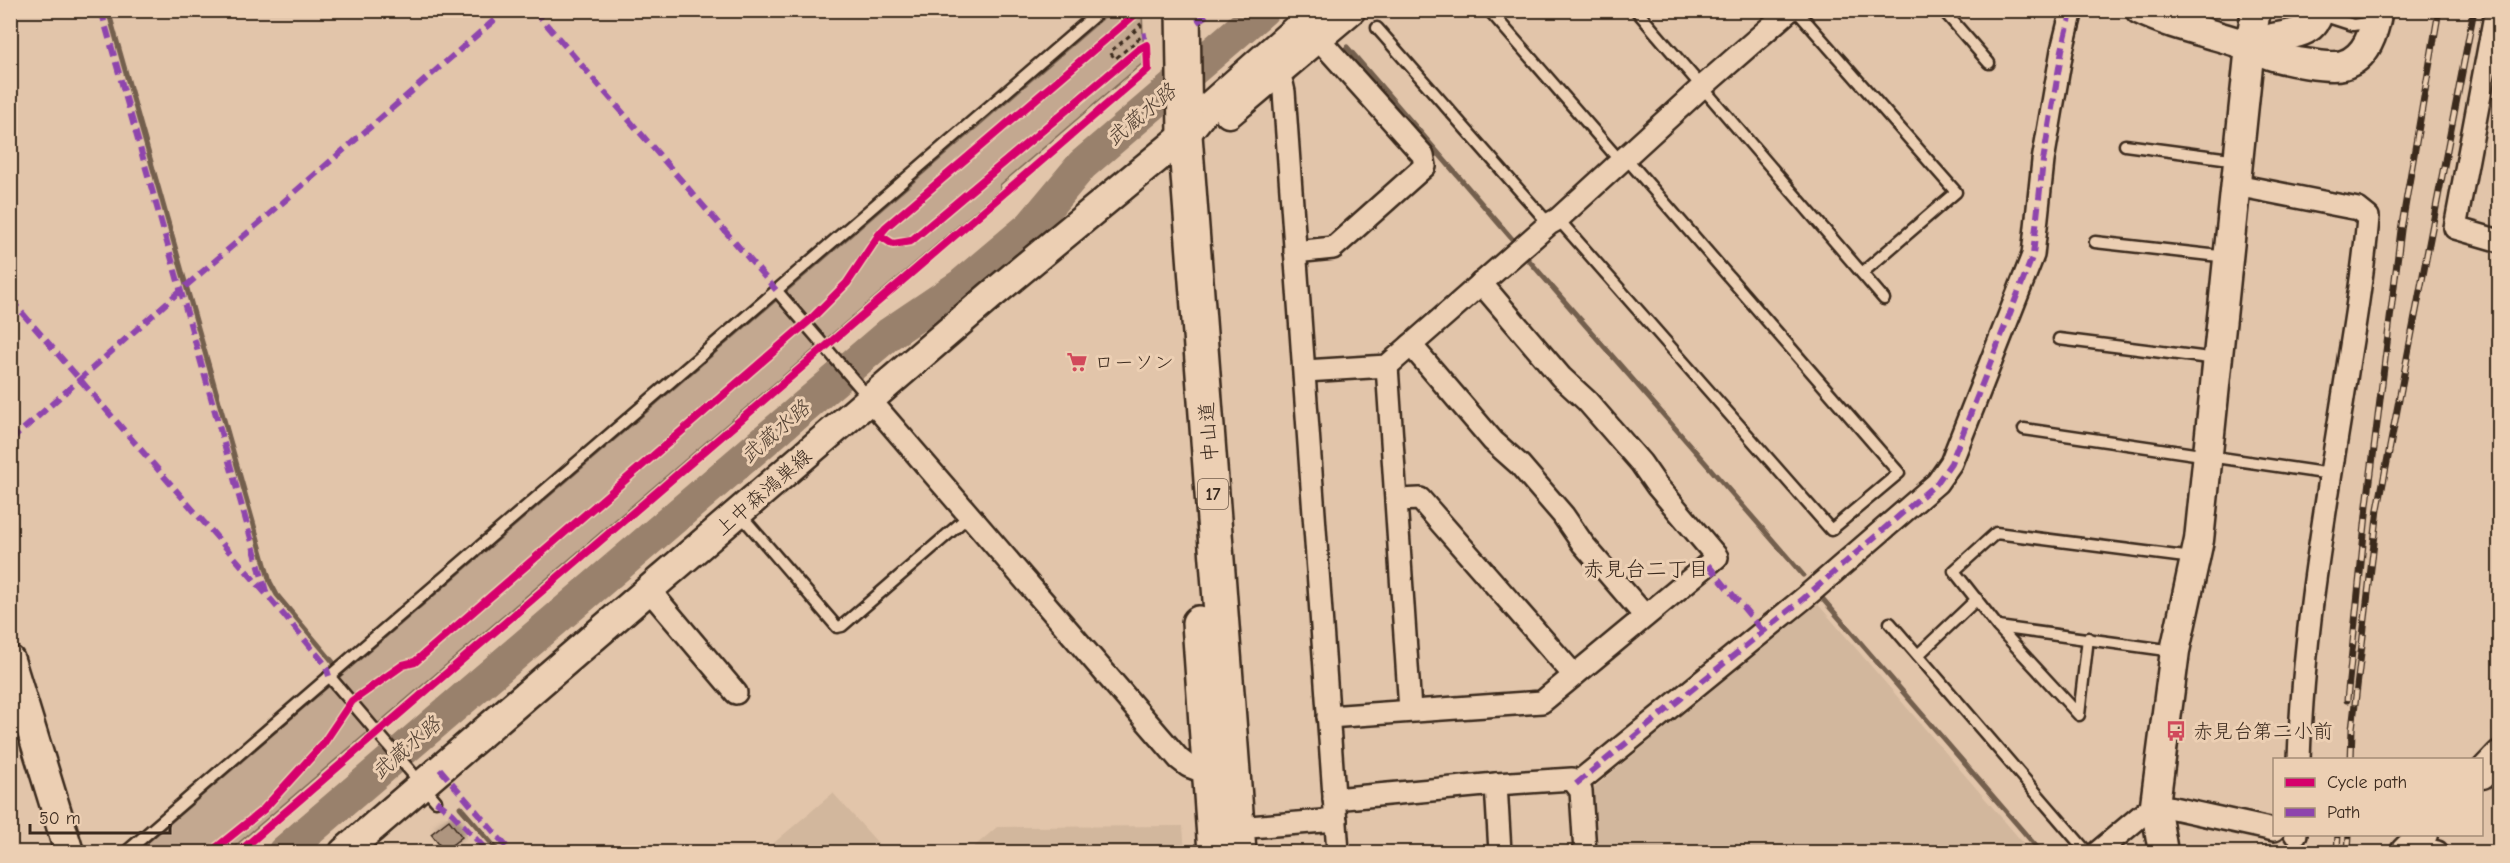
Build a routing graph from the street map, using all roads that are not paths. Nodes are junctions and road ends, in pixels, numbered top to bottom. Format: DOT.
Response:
graph roads {
  1 [pos="1101,10"];
  2 [pos="1183,10"];
  3 [pos="1351,10"];
  4 [pos="1489,10"];
  5 [pos="1636,10"];
  6 [pos="1790,10"];
  7 [pos="1796,10"];
  8 [pos="1943,10"];
  9 [pos="2072,10"];
  10 [pos="2140,10"];
  11 [pos="2256,10"];
  12 [pos="2496,10"];
  13 [pos="2319,12"];
  14 [pos="1148,13"];
  15 [pos="2377,16"];
  16 [pos="1317,24"];
  17 [pos="1377,28"];
  18 [pos="2250,46"];
  19 [pos="1173,58"];
  20 [pos="1989,63"];
  21 [pos="1270,66"];
  22 [pos="1702,87"];
  23 [pos="1175,130"];
  24 [pos="2125,145"];
  25 [pos="1624,160"];
  26 [pos="2237,172"];
  27 [pos="1553,221"];
  28 [pos="2499,241"];
  29 [pos="2095,242"];
  30 [pos="1295,252"];
  31 [pos="2228,257"];
  32 [pos="1862,273"];
  33 [pos="1481,283"];
  34 [pos="776,290"];
  35 [pos="1884,299"];
  36 [pos="2058,339"];
  37 [pos="1411,345"];
  38 [pos="2218,359"];
  39 [pos="1388,366"];
  40 [pos="1305,372"];
  41 [pos="864,393"];
  42 [pos="2024,429"];
  43 [pos="2207,456"];
  44 [pos="2331,474"];
  45 [pos="1398,500"];
  46 [pos="739,512"];
  47 [pos="970,515"];
  48 [pos="2196,558"];
  49 [pos="649,590"];
  50 [pos="1977,599"];
  51 [pos="1645,616"];
  52 [pos="1890,623"];
  53 [pos="1998,627"];
  54 [pos="2088,638"];
  55 [pos="2175,651"];
  56 [pos="1918,655"];
  57 [pos="10,660"];
  58 [pos="1574,675"];
  59 [pos="329,676"];
  60 [pos="736,693"];
  61 [pos="1410,710"];
  62 [pos="1328,717"];
  63 [pos="2499,755"];
  64 [pos="2299,758"];
  65 [pos="2483,772"];
  66 [pos="1209,774"];
  67 [pos="1496,783"];
  68 [pos="1576,784"];
  69 [pos="424,786"];
  70 [pos="2155,804"];
  71 [pos="1335,810"];
  72 [pos="2273,830"];
  73 [pos="1238,840"];
  74 [pos="69,852"];
  75 [pos="126,852"];
  76 [pos="344,852"];
  77 [pos="1215,852"];
  78 [pos="1338,852"];
  79 [pos="1500,852"];
  80 [pos="1585,852"];
  81 [pos="2087,852"];
  82 [pos="2098,852"];
  83 [pos="2163,852"];
  1 -- 34 [label="lane"];
  2 -- 19 [label="highway, 中山道 / 17"];
  3 -- 16 [label="street, 上中森鴻巣線"];
  4 -- 25 [label="lane"];
  5 -- 22 [label="lane"];
  6 -- 22 [label="street"];
  7 -- 32 [label="lane"];
  8 -- 20 [label="lane"];
  9 -- 68 [label="street"];
  10 -- 18 [label="street"];
  11 -- 18 [label="street"];
  12 -- 28 [label="street"];
  13 -- 15 [label="lane"];
  13 -- 18 [label="street"];
  14 -- 19 [label="highway, 中山道 / 17"];
  15 -- 18 [label="street"];
  16 -- 21 [label="street, 上中森鴻巣線"];
  16 -- 30 [label="street"];
  17 -- 27 [label="lane"];
  18 -- 26 [label="street"];
  19 -- 23 [label="highway, 中山道 / 17"];
  21 -- 23 [label="street, 上中森鴻巣線"];
  21 -- 30 [label="street"];
  22 -- 25 [label="street"];
  22 -- 32 [label="lane"];
  23 -- 41 [label="street, 上中森鴻巣線"];
  23 -- 66 [label="highway, 中山道 / 17"];
  23 -- 73 [label="highway, 中山道 / 17"];
  24 -- 26 [label="lane"];
  25 -- 27 [label="street"];
  25 -- 27 [label="lane"];
  26 -- 31 [label="street"];
  26 -- 44 [label="street"];
  27 -- 33 [label="street"];
  29 -- 31 [label="lane"];
  30 -- 40 [label="street"];
  31 -- 38 [label="street"];
  32 -- 35 [label="lane"];
  33 -- 37 [label="street"];
  33 -- 51 [label="street"];
  34 -- 41 [label="lane"];
  34 -- 59 [label="lane"];
  36 -- 38 [label="lane"];
  37 -- 39 [label="street"];
  37 -- 51 [label="street"];
  38 -- 43 [label="street"];
  39 -- 40 [label="street"];
  39 -- 45 [label="street"];
  40 -- 62 [label="street"];
  41 -- 46 [label="street, 上中森鴻巣線"];
  41 -- 47 [label="street"];
  42 -- 43 [label="lane"];
  43 -- 44 [label="lane"];
  43 -- 48 [label="street"];
  44 -- 64 [label="street"];
  45 -- 58 [label="street"];
  45 -- 61 [label="street"];
  46 -- 47 [label="lane"];
  46 -- 49 [label="street, 上中森鴻巣線"];
  47 -- 66 [label="street"];
  48 -- 50 [label="lane"];
  48 -- 55 [label="street"];
  49 -- 60 [label="street"];
  49 -- 69 [label="street, 上中森鴻巣線"];
  50 -- 53 [label="lane"];
  50 -- 56 [label="lane"];
  51 -- 58 [label="street"];
  52 -- 56 [label="lane"];
  53 -- 54 [label="lane"];
  53 -- 54 [label="lane"];
  54 -- 55 [label="lane"];
  55 -- 70 [label="street"];
  56 -- 81 [label="lane"];
  57 -- 74 [label="street"];
  58 -- 61 [label="street"];
  59 -- 69 [label="lane"];
  59 -- 75 [label="lane"];
  61 -- 62 [label="street"];
  62 -- 71 [label="street"];
  63 -- 65 [label="street"];
  66 -- 77 [label="highway, 中山道 / 17"];
  67 -- 68 [label="street"];
  67 -- 71 [label="street"];
  67 -- 79 [label="street"];
  68 -- 80 [label="street"];
  69 -- 76 [label="street, 上中森鴻巣線"];
  70 -- 72 [label="street"];
  70 -- 82 [label="street"];
  70 -- 83 [label="street"];
  71 -- 73 [label="street"];
  71 -- 78 [label="street"];
}
